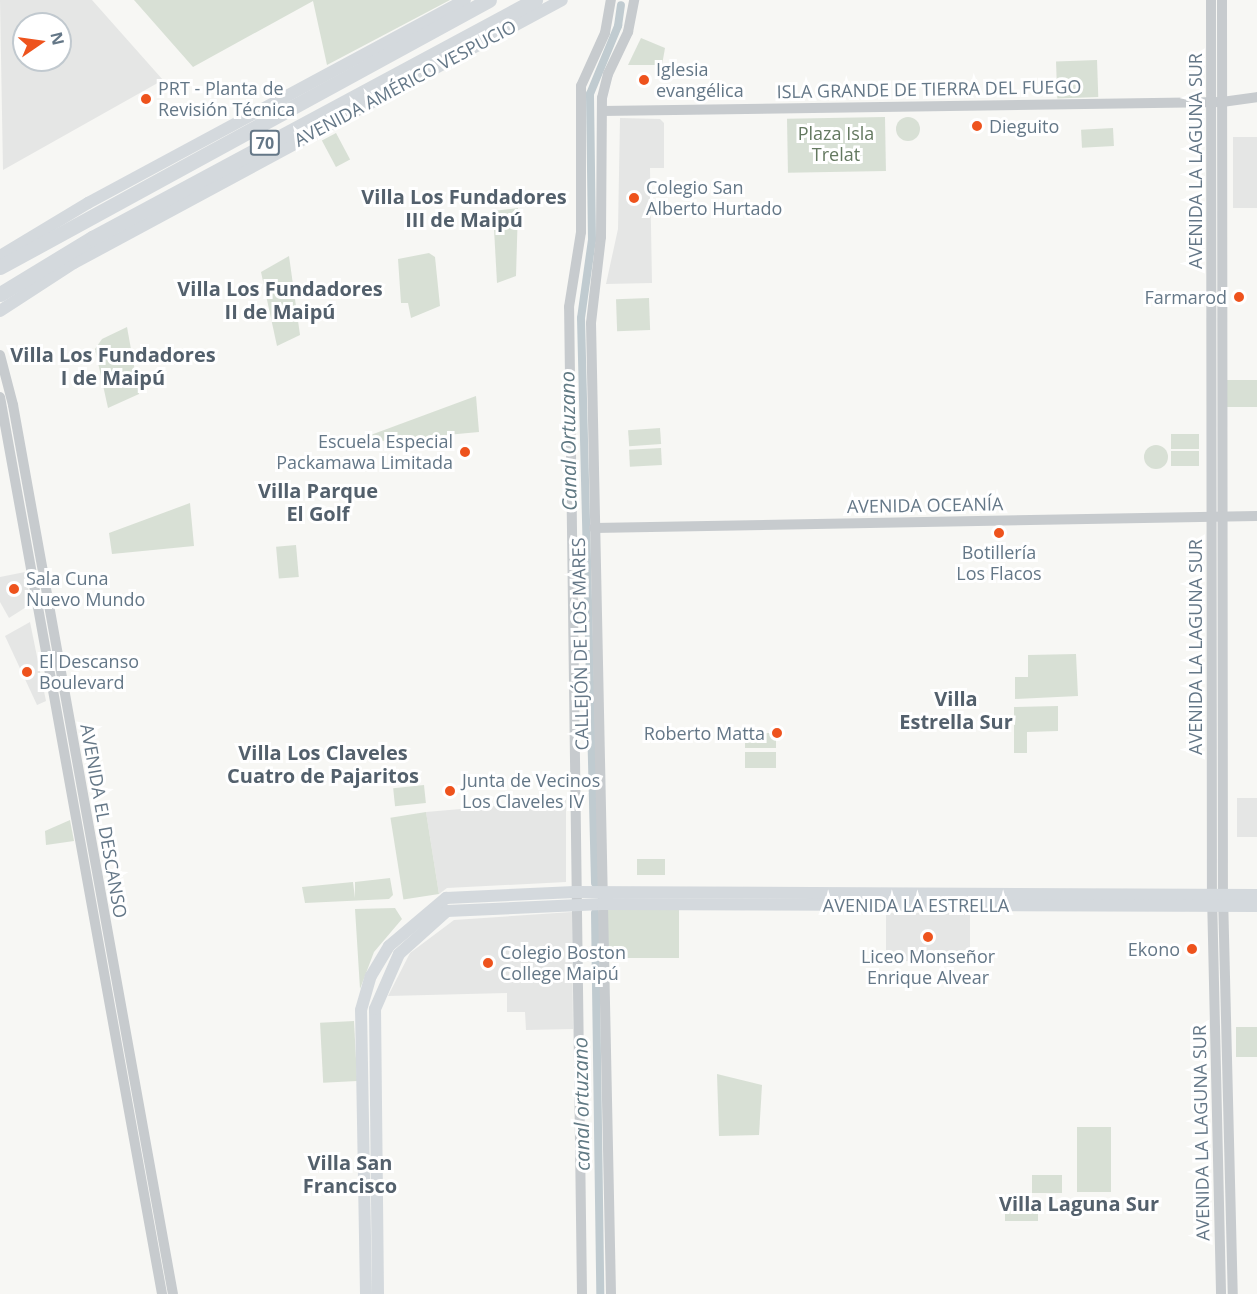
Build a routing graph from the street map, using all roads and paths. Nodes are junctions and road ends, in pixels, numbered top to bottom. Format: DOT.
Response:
graph roads {
  1 [pos="465,0"];
  2 [pos="489,0"];
  3 [pos="535,0"];
  4 [pos="562,0"];
  5 [pos="611,0"];
  6 [pos="634,0"];
  7 [pos="1211,0"];
  8 [pos="1222,0"];
  9 [pos="1257,97"];
  10 [pos="1217,102"];
  11 [pos="602,111"];
  12 [pos="0,256"];
  13 [pos="0,267"];
  14 [pos="0,294"];
  15 [pos="0,311"];
  16 [pos="0,355"];
  17 [pos="0,397"];
  18 [pos="1217,516"];
  19 [pos="1257,516"];
  20 [pos="594,528"];
  21 [pos="1257,895"];
  22 [pos="575,898"];
  23 [pos="602,898"];
  24 [pos="1218,901"];
  25 [pos="1257,906"];
  26 [pos="162,1294"];
  27 [pos="173,1294"];
  28 [pos="366,1294"];
  29 [pos="378,1294"];
  30 [pos="582,1294"];
  31 [pos="611,1294"];
  32 [pos="1221,1294"];
  33 [pos="1233,1294"];
  1 -- 12 [label="main road"];
  2 -- 13 [label="highway, 70"];
  3 -- 14 [label="highway, 70"];
  4 -- 15 [label="main road, AVENIDA AMÉRICO VESPUCIO"];
  5 -- 22 [label="street"];
  6 -- 11 [label="street, CALLEJÓN DE LOS MARES"];
  7 -- 10 [label="street, AVENIDA LA LAGUNA SUR"];
  8 -- 10 [label="street, AVENIDA LA LAGUNA SUR"];
  9 -- 10 [label="street, ISLA GRANDE DE TIERRA DEL FUEGO"];
  10 -- 11 [label="street, ISLA GRANDE DE TIERRA DEL FUEGO"];
  10 -- 18 [label="street, AVENIDA LA LAGUNA SUR"];
  11 -- 20 [label="street, CALLEJÓN DE LOS MARES"];
  16 -- 27 [label="street, AVENIDA EL DESCANSO"];
  17 -- 26 [label="street, AVENIDA EL DESCANSO"];
  18 -- 19 [label="street, AVENIDA OCEANÍA"];
  18 -- 20 [label="street, AVENIDA OCEANÍA"];
  18 -- 24 [label="street, AVENIDA LA LAGUNA SUR"];
  20 -- 23 [label="street, CALLEJÓN DE LOS MARES"];
  21 -- 24 [label="main road, AVENIDA LA ESTRELLA"];
  22 -- 23 [label="main road, AVENIDA LA ESTRELLA"];
  22 -- 28 [label="main road"];
  22 -- 29 [label="main road"];
  22 -- 30 [label="street"];
  23 -- 24 [label="main road, AVENIDA LA ESTRELLA"];
  23 -- 31 [label="street, CALLEJÓN DE LOS MARES"];
  24 -- 25 [label="main road, AVENIDA LA ESTRELLA"];
  24 -- 32 [label="street, AVENIDA LA LAGUNA SUR"];
  24 -- 33 [label="street, AVENIDA LA LAGUNA SUR"];
}
